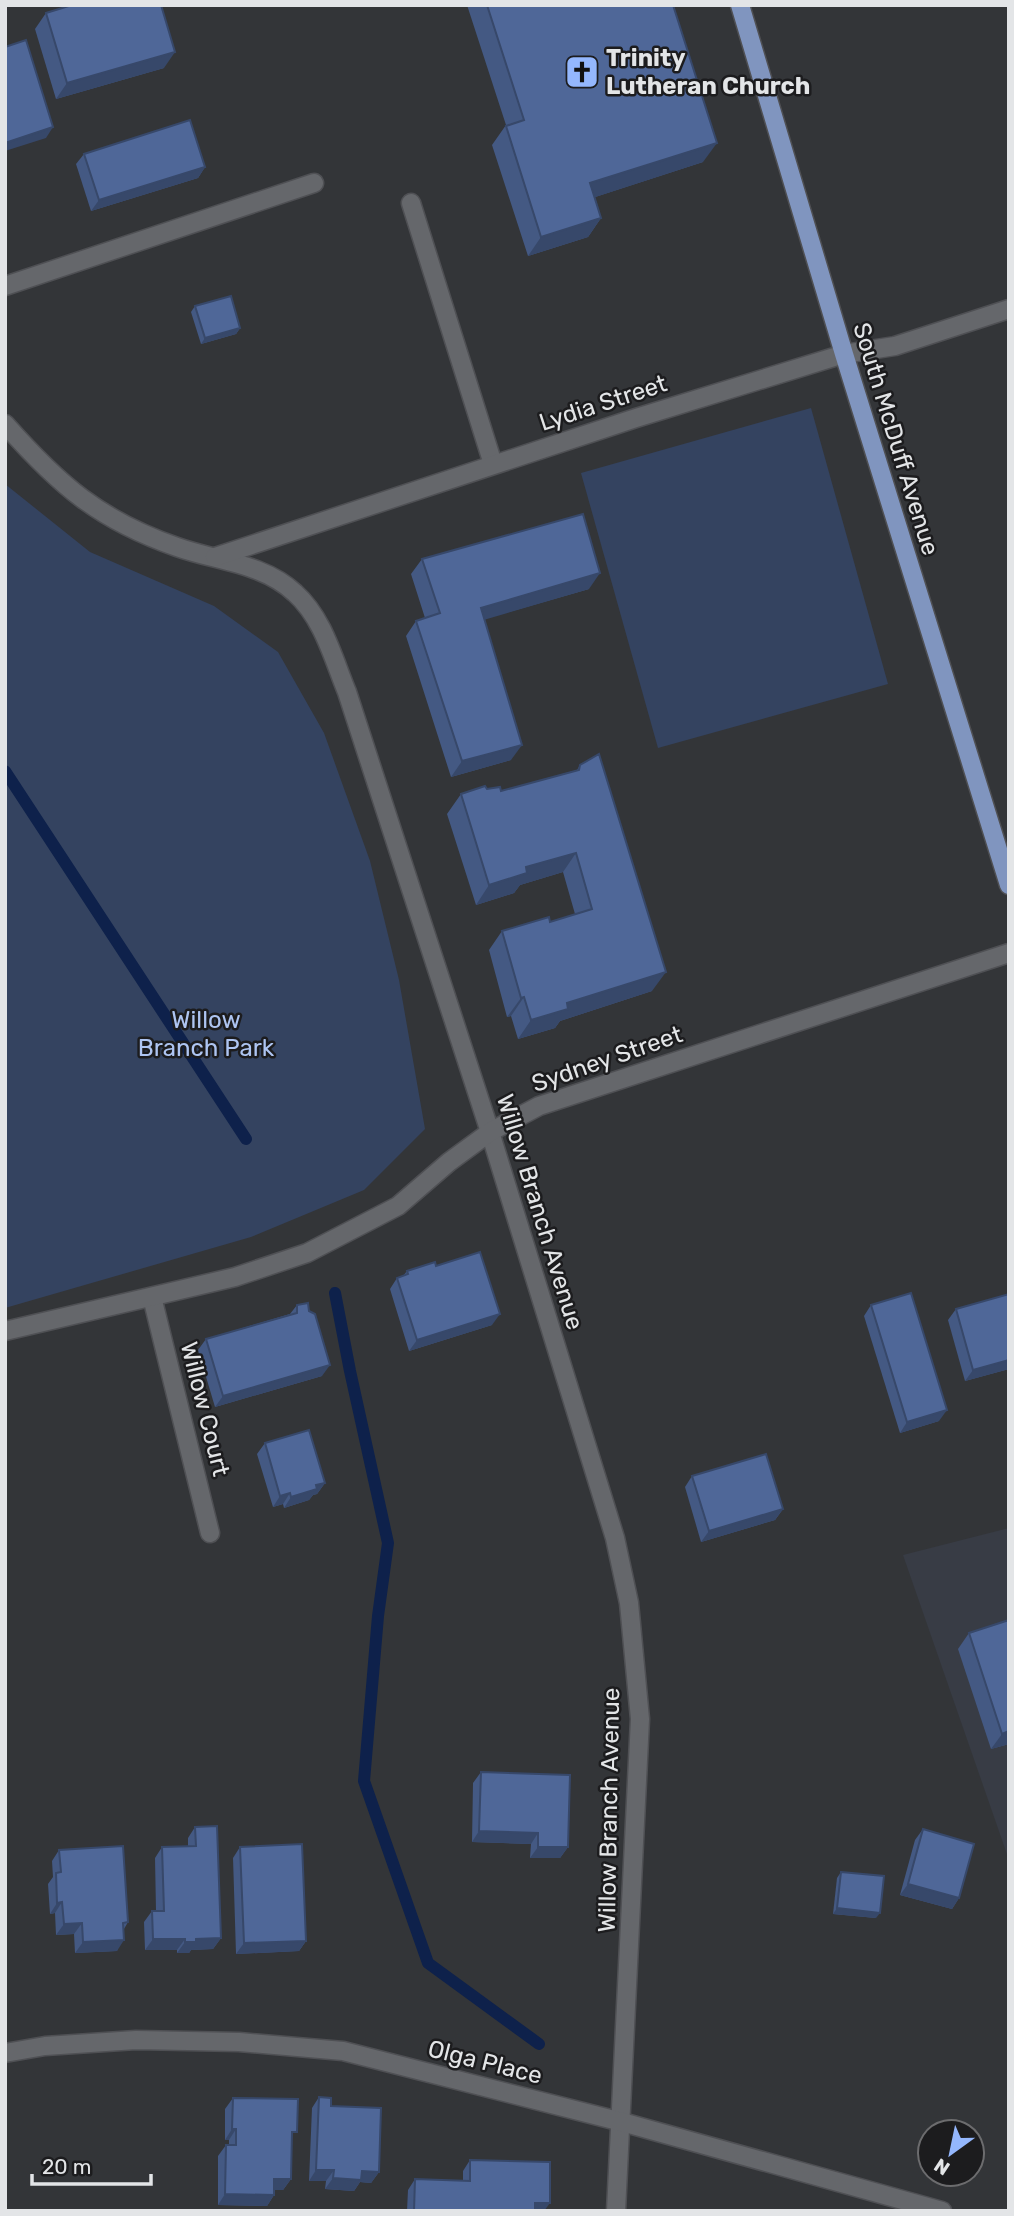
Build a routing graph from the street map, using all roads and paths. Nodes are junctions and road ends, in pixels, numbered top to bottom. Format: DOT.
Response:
graph roads {
  1 [pos="740,5"];
  2 [pos="314,183"];
  3 [pos="411,203"];
  4 [pos="5,286"];
  5 [pos="1009,309"];
  6 [pos="844,354"];
  7 [pos="5,424"];
  8 [pos="493,464"];
  9 [pos="215,557"];
  10 [pos="1009,885"];
  11 [pos="1009,953"];
  12 [pos="490,1132"];
  13 [pos="152,1297"];
  14 [pos="5,1331"];
  15 [pos="210,1533"];
  16 [pos="5,2053"];
  17 [pos="622,2122"];
  18 [pos="616,2211"];
  19 [pos="942,2211"];
  1 -- 6 [label="main road, South McDuff Avenue"];
  2 -- 4 [label="street"];
  3 -- 8 [label="street"];
  5 -- 6 [label="street, Lydia Street"];
  6 -- 8 [label="street, Lydia Street"];
  6 -- 10 [label="main road, South McDuff Avenue"];
  7 -- 9 [label="street, Willow Branch Avenue"];
  8 -- 9 [label="street, Lydia Street"];
  9 -- 12 [label="street, Willow Branch Avenue"];
  11 -- 12 [label="street, Sydney Street"];
  12 -- 13 [label="street, Sydney Street"];
  12 -- 17 [label="street, Willow Branch Avenue"];
  13 -- 14 [label="street, Sydney Street"];
  13 -- 15 [label="street, Willow Court"];
  16 -- 17 [label="street, Olga Place"];
  17 -- 18 [label="street, Willow Branch Avenue"];
  17 -- 19 [label="street, Olga Place"];
}
